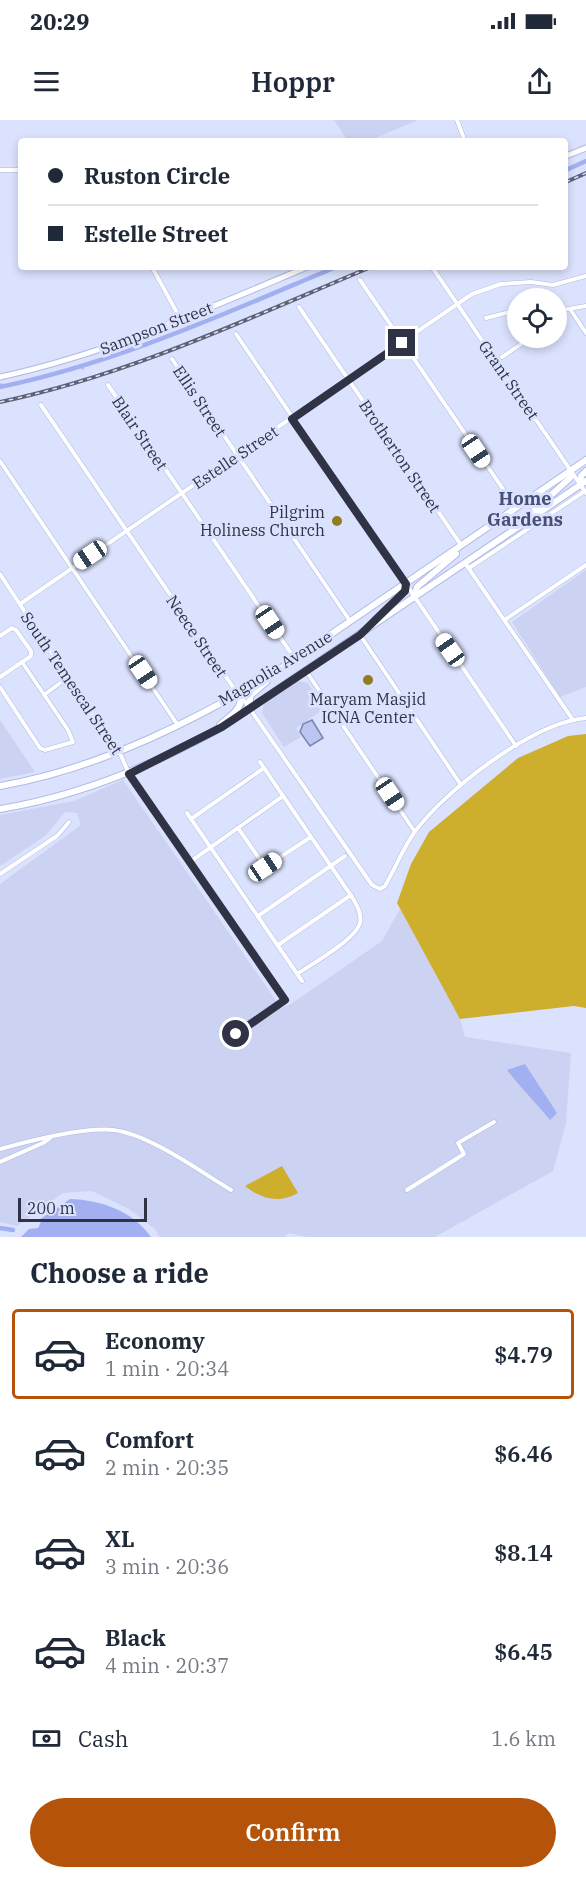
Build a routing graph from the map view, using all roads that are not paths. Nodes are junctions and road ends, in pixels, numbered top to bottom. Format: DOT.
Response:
graph roads {
  1 [pos="457,120"];
  2 [pos="464,138"];
  3 [pos="586,148"];
  4 [pos="568,155"];
  5 [pos="0,170"];
  6 [pos="18,170"];
  7 [pos="154,270"];
  8 [pos="301,270"];
  9 [pos="434,270"];
  10 [pos="586,276"];
  11 [pos="360,280"];
  12 [pos="457,304"];
  13 [pos="586,306"];
  14 [pos="299,307"];
  15 [pos="567,309"];
  16 [pos="570,309"];
  17 [pos="507,313"];
  18 [pos="486,318"];
  19 [pos="181,320"];
  20 [pos="586,333"];
  21 [pos="236,334"];
  22 [pos="402,343"];
  23 [pos="515,348"];
  24 [pos="502,357"];
  25 [pos="172,359"];
  26 [pos="0,377"];
  27 [pos="348,380"];
  28 [pos="108,385"];
  29 [pos="41,405"];
  30 [pos="292,419"];
  31 [pos="237,456"];
  32 [pos="586,460"];
  33 [pos="0,461"];
  34 [pos="571,471"];
  35 [pos="586,471"];
  36 [pos="583,483"];
  37 [pos="585,492"];
  38 [pos="182,494"];
  39 [pos="516,509"];
  40 [pos="514,530"];
  41 [pos="126,531"];
  42 [pos="461,546"];
  43 [pos="586,565"];
  44 [pos="467,566"];
  45 [pos="72,567"];
  46 [pos="0,574"];
  47 [pos="406,584"];
  48 [pos="414,597"];
  49 [pos="20,604"];
  50 [pos="506,619"];
  51 [pos="350,621"];
  52 [pos="360,635"];
  53 [pos="0,636"];
  54 [pos="295,658"];
  55 [pos="22,662"];
  56 [pos="286,665"];
  57 [pos="306,671"];
  58 [pos="0,677"];
  59 [pos="68,677"];
  60 [pos="0,687"];
  61 [pos="239,693"];
  62 [pos="44,695"];
  63 [pos="250,708"];
  64 [pos="586,718"];
  65 [pos="573,720"];
  66 [pos="177,724"];
  67 [pos="209,735"];
  68 [pos="516,746"];
  69 [pos="119,751"];
  70 [pos="260,762"];
  71 [pos="264,768"];
  72 [pos="129,774"];
  73 [pos="461,784"];
  74 [pos="0,786"];
  75 [pos="283,796"];
  76 [pos="0,809"];
  77 [pos="187,813"];
  78 [pos="191,819"];
  79 [pos="69,822"];
  80 [pos="238,828"];
  81 [pos="415,832"];
  82 [pos="311,837"];
  83 [pos="211,847"];
  84 [pos="345,856"];
  85 [pos="190,862"];
  86 [pos="331,865"];
  87 [pos="265,867"];
  88 [pos="0,874"];
  89 [pos="270,874"];
  90 [pos="351,895"];
  91 [pos="258,915"];
  92 [pos="278,945"];
  93 [pos="297,974"];
  94 [pos="302,981"];
  95 [pos="236,1034"];
  96 [pos="494,1122"];
  97 [pos="51,1138"];
  98 [pos="0,1149"];
  99 [pos="0,1162"];
  100 [pos="231,1190"];
  101 [pos="407,1190"];
  1 -- 2 [label="street"];
  3 -- 4 [label="street"];
  5 -- 6 [label="street"];
  7 -- 19 [label="street"];
  8 -- 19 [label="street, Sampson Street"];
  9 -- 12 [label="street, Grant Street"];
  10 -- 12 [label="street, Estelle Street"];
  11 -- 22 [label="street"];
  12 -- 22 [label="street, Estelle Street"];
  12 -- 34 [label="street, Grant Street"];
  13 -- 16 [label="street"];
  14 -- 27 [label="street, Brotherton Street"];
  15 -- 16 [label="street"];
  16 -- 20 [label="street"];
  17 -- 18 [label="street"];
  19 -- 26 [label="street, Sampson Street"];
  21 -- 30 [label="street"];
  22 -- 27 [label="street, Estelle Street"];
  22 -- 39 [label="street"];
  23 -- 24 [label="street"];
  25 -- 31 [label="street, Ellis Street"];
  27 -- 30 [label="street, Estelle Street"];
  27 -- 42 [label="street, Brotherton Street"];
  28 -- 38 [label="street, Blair Street"];
  29 -- 41 [label="street, Neece Street"];
  30 -- 31 [label="street, Estelle Street"];
  30 -- 47 [label="street"];
  31 -- 38 [label="street, Estelle Street"];
  31 -- 51 [label="street, Ellis Street"];
  32 -- 34 [label="main road, Magnolia Avenue"];
  33 -- 45 [label="street"];
  34 -- 36 [label="street, Grant Street"];
  34 -- 39 [label="main road, Magnolia Avenue"];
  34 -- 40 [label="main road"];
  35 -- 36 [label="main road"];
  36 -- 37 [label="street, Grant Street"];
  36 -- 40 [label="main road, Magnolia Avenue"];
  37 -- 44 [label="street, Magnolia Avenue"];
  38 -- 41 [label="street, Estelle Street"];
  38 -- 54 [label="street, Blair Street"];
  39 -- 42 [label="main road, Magnolia Avenue"];
  40 -- 44 [label="main road, Magnolia Avenue"];
  41 -- 45 [label="street, Estelle Street"];
  41 -- 61 [label="street, Neece Street"];
  42 -- 47 [label="main road, Magnolia Avenue"];
  42 -- 48 [label="main road"];
  43 -- 50 [label="street"];
  44 -- 48 [label="main road, Magnolia Avenue"];
  44 -- 50 [label="street"];
  45 -- 49 [label="street, Estelle Street"];
  45 -- 66 [label="street"];
  46 -- 49 [label="street, South Temescal Street"];
  47 -- 48 [label="street"];
  47 -- 51 [label="main road, Magnolia Avenue"];
  47 -- 52 [label="main road"];
  48 -- 52 [label="main road, Magnolia Avenue"];
  48 -- 68 [label="street"];
  49 -- 59 [label="street, South Temescal Street"];
  50 -- 65 [label="street"];
  51 -- 54 [label="main road, Magnolia Avenue"];
  52 -- 57 [label="main road, Magnolia Avenue"];
  52 -- 73 [label="street"];
  53 -- 55 [label="street"];
  54 -- 56 [label="main road, Magnolia Avenue"];
  55 -- 58 [label="street"];
  55 -- 62 [label="street"];
  56 -- 61 [label="main road, Magnolia Avenue"];
  56 -- 63 [label="main road"];
  57 -- 63 [label="main road, Magnolia Avenue"];
  57 -- 81 [label="street"];
  59 -- 62 [label="street"];
  59 -- 69 [label="street, South Temescal Street"];
  60 -- 62 [label="street"];
  61 -- 63 [label="street, Neece Street"];
  61 -- 66 [label="main road, Magnolia Avenue"];
  61 -- 67 [label="main road"];
  63 -- 67 [label="main road, Magnolia Avenue"];
  63 -- 81 [label="street, Neece Street"];
  64 -- 65 [label="street"];
  65 -- 68 [label="street"];
  66 -- 69 [label="main road, Magnolia Avenue"];
  67 -- 72 [label="main road, Magnolia Avenue"];
  68 -- 73 [label="street"];
  69 -- 72 [label="street, South Temescal Street"];
  69 -- 74 [label="main road, Magnolia Avenue"];
  70 -- 71 [label="street"];
  71 -- 75 [label="street"];
  71 -- 78 [label="street"];
  72 -- 76 [label="main road, Magnolia Avenue"];
  72 -- 85 [label="street, South Temescal Street"];
  73 -- 81 [label="street"];
  75 -- 80 [label="street"];
  75 -- 82 [label="street"];
  77 -- 78 [label="street"];
  78 -- 83 [label="street"];
  79 -- 88 [label="street"];
  80 -- 83 [label="street"];
  80 -- 87 [label="street"];
  82 -- 86 [label="street"];
  82 -- 87 [label="street"];
  83 -- 85 [label="street"];
  83 -- 91 [label="street"];
  84 -- 86 [label="street"];
  85 -- 95 [label="street, South Temescal Street"];
  86 -- 90 [label="street"];
  86 -- 91 [label="street"];
  87 -- 89 [label="street"];
  90 -- 92 [label="street"];
  90 -- 93 [label="street"];
  91 -- 92 [label="street"];
  92 -- 93 [label="street"];
  93 -- 94 [label="street"];
  96 -- 101 [label="street"];
  97 -- 98 [label="street"];
  97 -- 99 [label="street"];
  97 -- 100 [label="street"];
}
